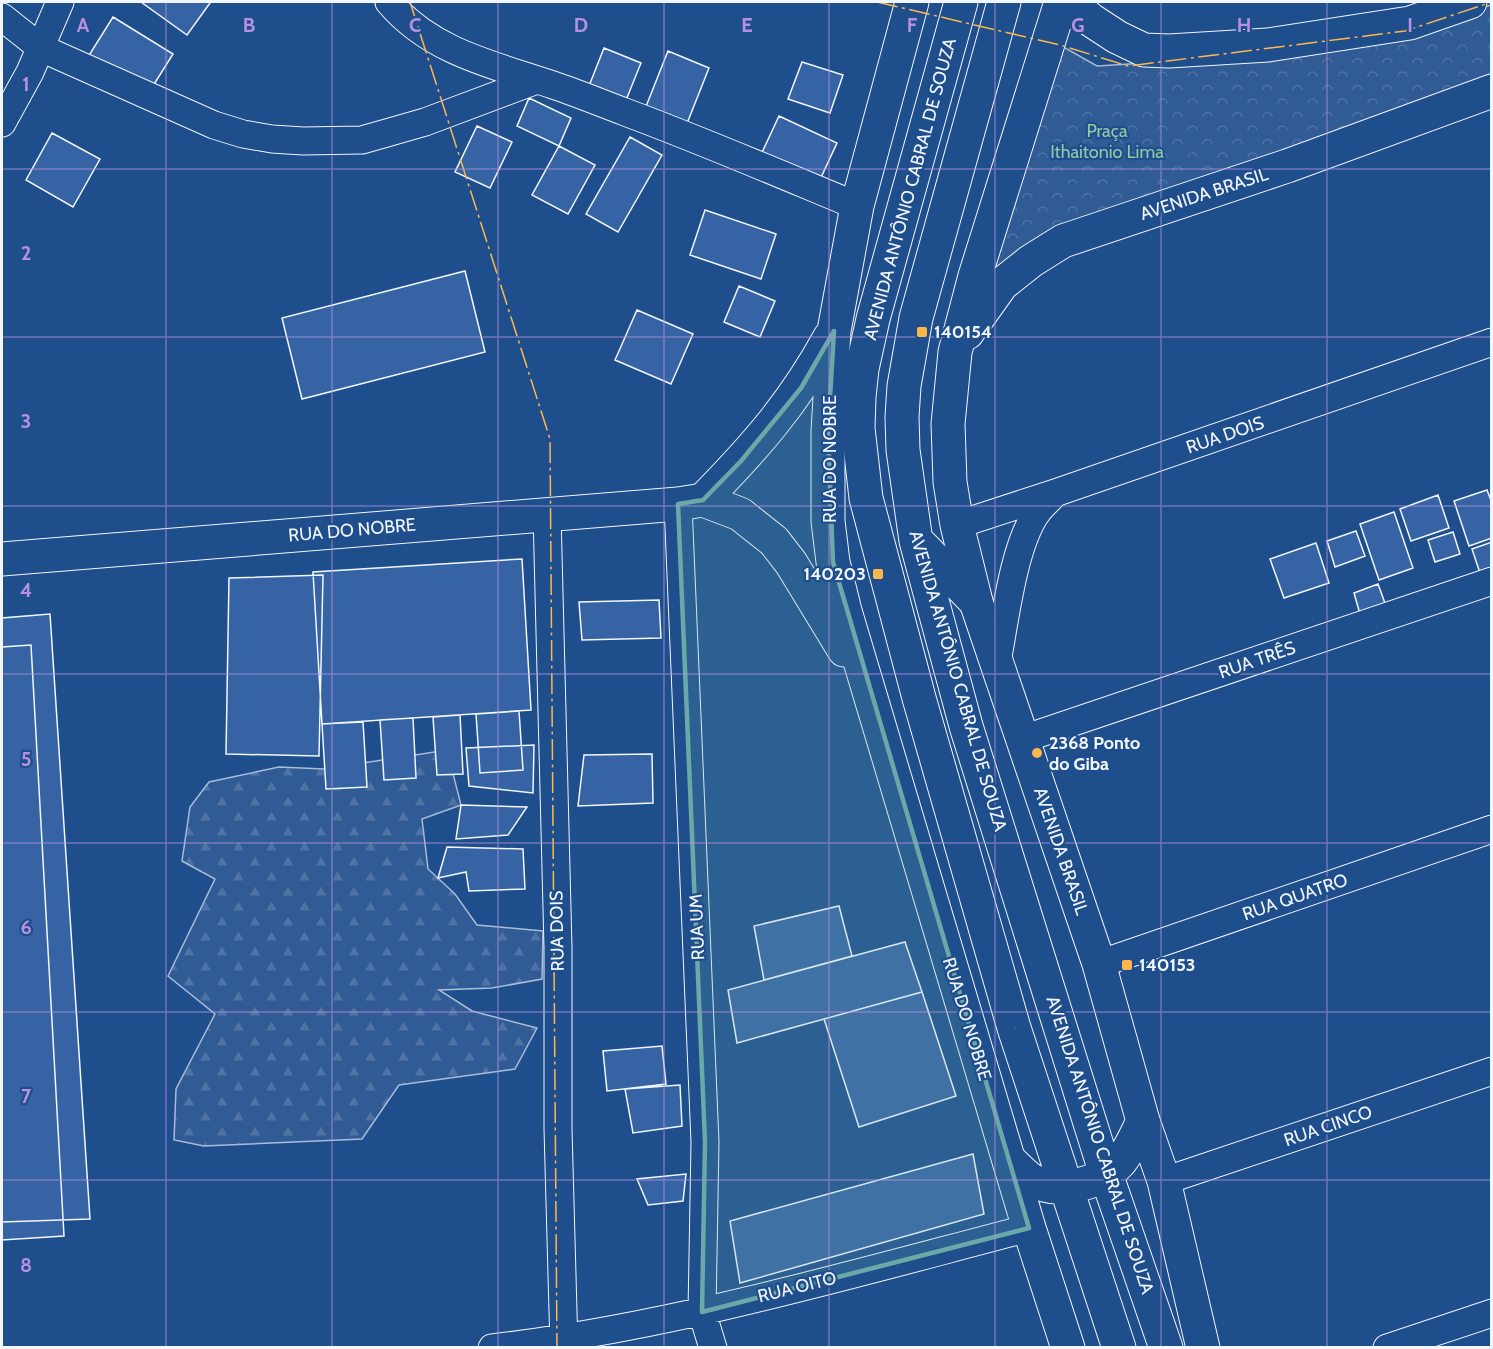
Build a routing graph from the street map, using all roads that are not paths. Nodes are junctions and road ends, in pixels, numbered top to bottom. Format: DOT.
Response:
graph roads {
  1 [pos="60,2"];
  2 [pos="389,2"];
  3 [pos="912,2"];
  4 [pos="961,2"];
  5 [pos="1004,2"];
  6 [pos="1061,2"];
  7 [pos="1070,2"];
  8 [pos="1470,2"];
  9 [pos="2,17"];
  10 [pos="41,48"];
  11 [pos="537,80"];
  12 [pos="1491,91"];
  13 [pos="2,123"];
  14 [pos="857,206"];
  15 [pos="834,331"];
  16 [pos="1491,342"];
  17 [pos="955,352"];
  18 [pos="1055,493"];
  19 [pos="691,502"];
  20 [pos="547,514"];
  21 [pos="957,525"];
  22 [pos="916,540"];
  23 [pos="2,559"];
  24 [pos="1491,581"];
  25 [pos="976,602"];
  26 [pos="997,662"];
  27 [pos="868,690"];
  28 [pos="1023,739"];
  29 [pos="1491,829"];
  30 [pos="1099,964"];
  31 [pos="1491,1071"];
  32 [pos="1143,1121"];
  33 [pos="1009,1160"];
  34 [pos="1106,1174"];
  35 [pos="1164,1181"];
  36 [pos="1067,1188"];
  37 [pos="1029,1228"];
  38 [pos="702,1312"];
  39 [pos="1491,1313"];
  40 [pos="564,1343"];
  41 [pos="492,1347"];
  42 [pos="713,1347"];
  43 [pos="1068,1347"];
  44 [pos="1119,1347"];
  45 [pos="1166,1347"];
  46 [pos="1203,1347"];
  47 [pos="1387,1347"];
  1 -- 10 [label="street"];
  2 -- 11 [label="street"];
  3 -- 14 [label="main road, RUA DO NOBRE"];
  4 -- 36 [label="main road, AVENIDA ANTÔNIO CABRAL DE SOUZA"];
  5 -- 22 [label="main road, AVENIDA ANTÔNIO CABRAL DE SOUZA"];
  6 -- 17 [label="main road, AVENIDA BRASIL"];
  7 -- 8 [label="main road"];
  9 -- 10 [label="street"];
  10 -- 11 [label="street"];
  10 -- 13 [label="street"];
  11 -- 14 [label="street"];
  12 -- 17 [label="main road, AVENIDA BRASIL"];
  14 -- 15 [label="main road, RUA DO NOBRE"];
  15 -- 19 [label="main road, RUA DO NOBRE"];
  15 -- 27 [label="main road, RUA DO NOBRE"];
  16 -- 18 [label="street, RUA DOIS"];
  17 -- 21 [label="main road, AVENIDA BRASIL"];
  18 -- 21 [label="street, RUA DOIS"];
  18 -- 26 [label="street"];
  19 -- 20 [label="main road, RUA DO NOBRE"];
  19 -- 27 [label="main road, RUA DO NOBRE"];
  19 -- 38 [label="street, RUA UM"];
  20 -- 23 [label="main road, RUA DO NOBRE"];
  20 -- 40 [label="street, RUA DOIS"];
  21 -- 25 [label="main road, AVENIDA BRASIL"];
  22 -- 25 [label="main road"];
  22 -- 34 [label="main road, AVENIDA ANTÔNIO CABRAL DE SOUZA"];
  24 -- 28 [label="street, RUA TRÊS"];
  25 -- 26 [label="main road, AVENIDA BRASIL"];
  26 -- 28 [label="main road, AVENIDA BRASIL"];
  27 -- 33 [label="main road, RUA DO NOBRE"];
  28 -- 30 [label="main road, AVENIDA BRASIL"];
  29 -- 30 [label="street, RUA QUATRO"];
  30 -- 32 [label="main road, AVENIDA BRASIL"];
  31 -- 35 [label="street, RUA CINCO"];
  32 -- 34 [label="main road"];
  32 -- 35 [label="main road, AVENIDA BRASIL"];
  33 -- 36 [label="main road"];
  33 -- 37 [label="main road, RUA DO NOBRE"];
  34 -- 36 [label="main road"];
  34 -- 45 [label="main road, AVENIDA ANTÔNIO CABRAL DE SOUZA"];
  35 -- 46 [label="main road, AVENIDA BRASIL"];
  36 -- 44 [label="main road, AVENIDA ANTÔNIO CABRAL DE SOUZA"];
  37 -- 38 [label="street, RUA OITO"];
  37 -- 43 [label="main road, RUA DO NOBRE"];
  38 -- 40 [label="street, RUA OITO"];
  38 -- 42 [label="street, RUA UM"];
  39 -- 47 [label="street"];
  40 -- 41 [label="street, RUA OITO"];
}
